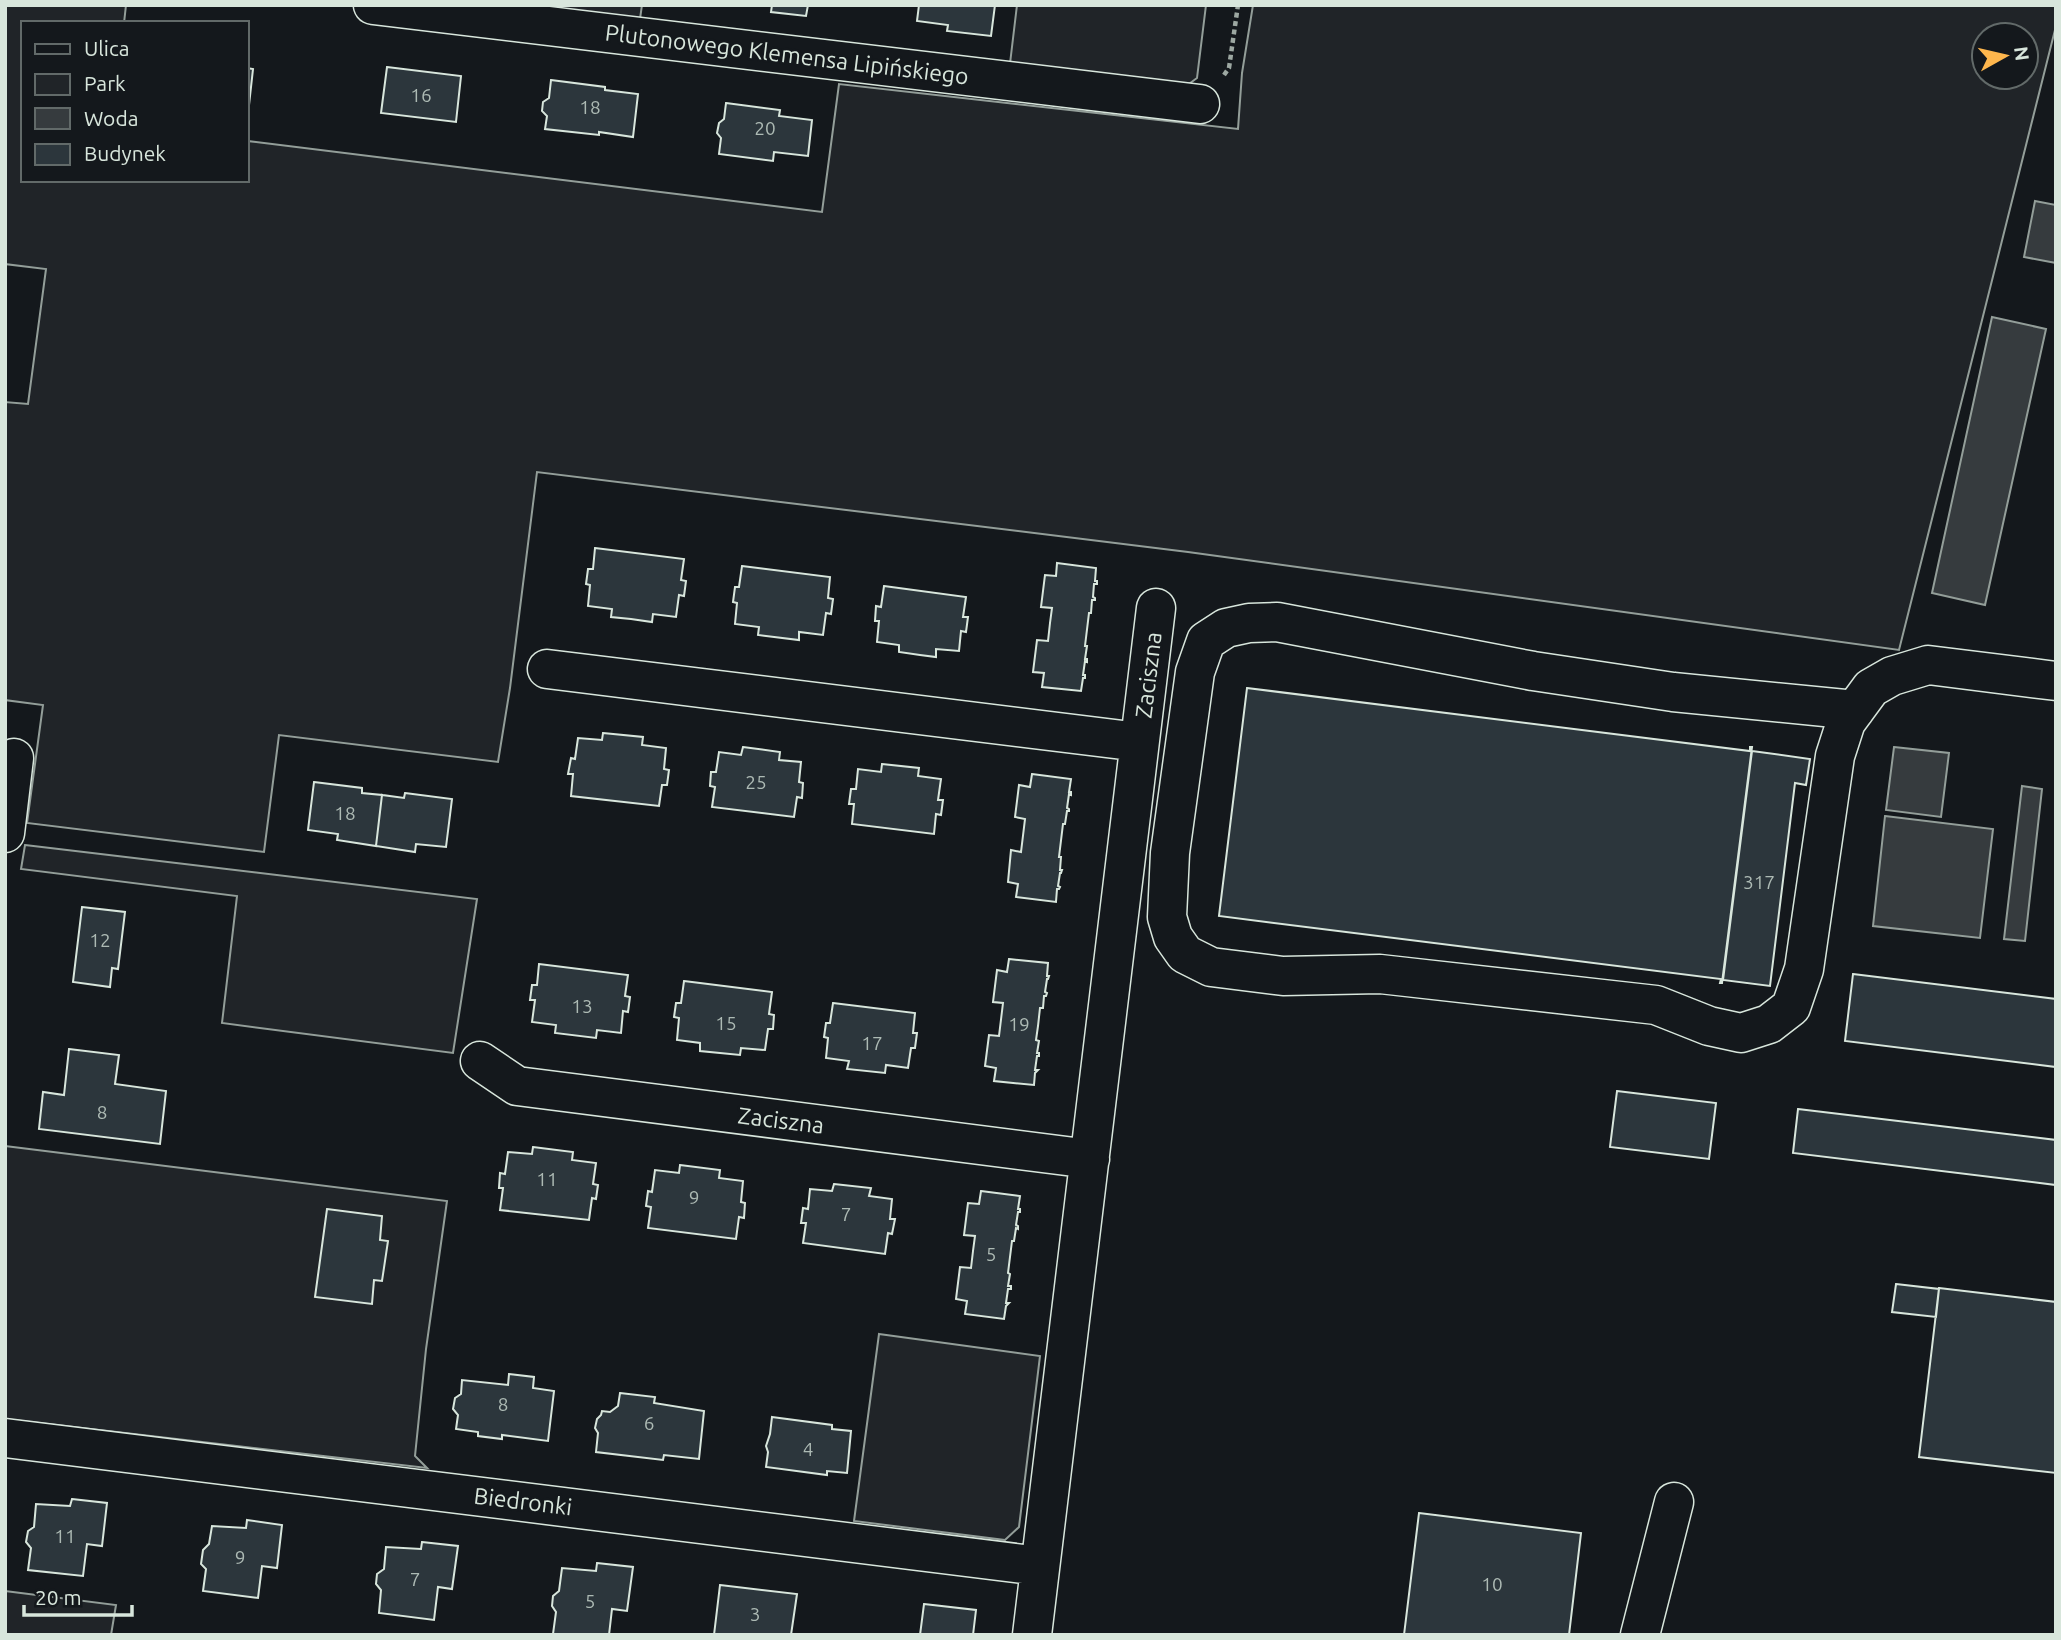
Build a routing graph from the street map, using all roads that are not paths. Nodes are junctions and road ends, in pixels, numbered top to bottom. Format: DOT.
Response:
graph roads {
  1 [pos="373,5"];
  2 [pos="1200,104"];
  3 [pos="1156,608"];
  4 [pos="547,669"];
  5 [pos="2056,681"];
  6 [pos="1855,710"];
  7 [pos="1139,742"];
  8 [pos="15,758"];
  9 [pos="5,834"];
  10 [pos="480,1061"];
  11 [pos="1090,1159"];
  12 [pos="5,1438"];
  13 [pos="1674,1502"];
  14 [pos="1040,1566"];
  15 [pos="1032,1635"];
  16 [pos="1640,1635"];
  1 -- 2 [label="street, Plutonowego Klemensa Lipińskiego"];
  3 -- 7 [label="street, Zaciszna"];
  4 -- 7 [label="street, Zaciszna"];
  5 -- 6 [label="street"];
  6 -- 6 [label="street"];
  7 -- 11 [label="street, Zaciszna"];
  8 -- 9 [label="street"];
  10 -- 11 [label="street, Zaciszna"];
  11 -- 14 [label="street, Zaciszna"];
  12 -- 14 [label="street, Biedronki"];
  13 -- 16 [label="street"];
  14 -- 15 [label="street, Zaciszna"];
}
